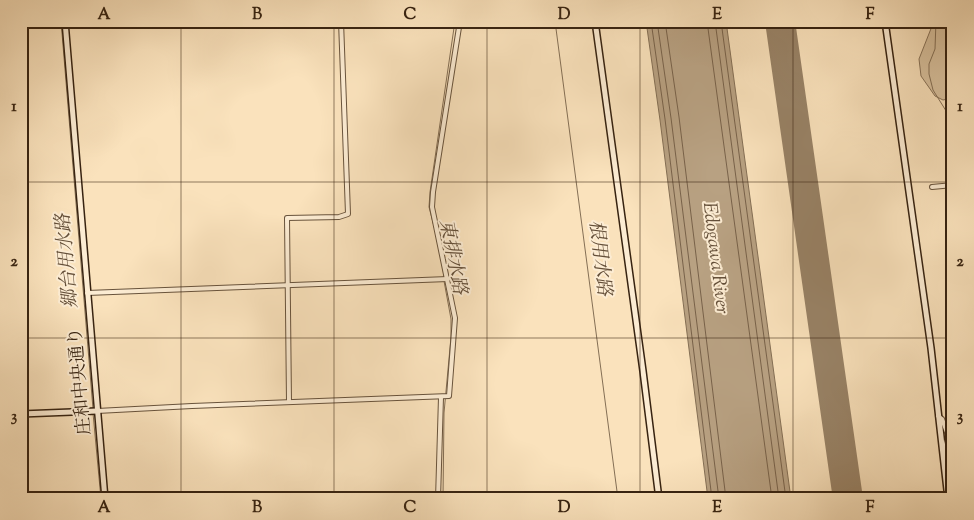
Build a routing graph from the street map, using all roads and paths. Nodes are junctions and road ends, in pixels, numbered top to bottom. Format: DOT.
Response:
graph roads {
  1 [pos="65,21"];
  2 [pos="341,21"];
  3 [pos="460,21"];
  4 [pos="595,21"];
  5 [pos="885,21"];
  6 [pos="953,185"];
  7 [pos="932,187"];
  8 [pos="448,279"];
  9 [pos="288,285"];
  10 [pos="87,293"];
  11 [pos="444,397"];
  12 [pos="289,402"];
  13 [pos="97,411"];
  14 [pos="21,414"];
  15 [pos="938,416"];
  16 [pos="948,435"];
  17 [pos="953,436"];
  18 [pos="943,457"];
  19 [pos="105,499"];
  20 [pos="438,499"];
  21 [pos="659,499"];
  22 [pos="948,499"];
  1 -- 10 [label="street, 庄和中央通り"];
  2 -- 9 [label="street"];
  3 -- 8 [label="street"];
  4 -- 21 [label="street"];
  5 -- 15 [label="street"];
  6 -- 7 [label="street"];
  8 -- 9 [label="street"];
  8 -- 11 [label="street"];
  9 -- 10 [label="street"];
  9 -- 12 [label="street"];
  10 -- 13 [label="street, 庄和中央通り"];
  11 -- 12 [label="street"];
  11 -- 20 [label="street"];
  12 -- 13 [label="street"];
  13 -- 14 [label="street"];
  13 -- 19 [label="street, 庄和中央通り"];
  15 -- 16 [label="street"];
  15 -- 18 [label="street"];
  16 -- 17 [label="street"];
  16 -- 18 [label="street"];
  18 -- 22 [label="street"];
}
